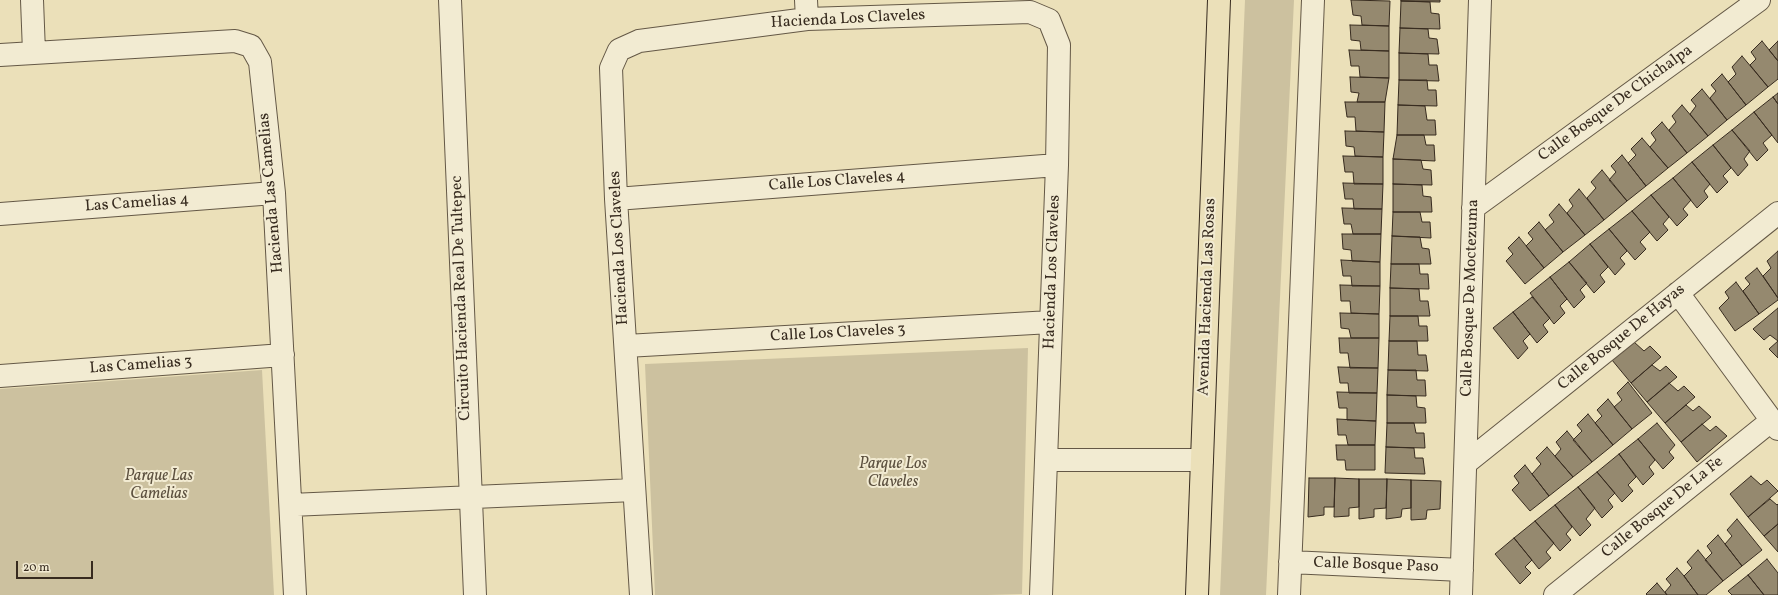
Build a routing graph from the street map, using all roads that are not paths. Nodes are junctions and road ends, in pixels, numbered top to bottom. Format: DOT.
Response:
graph roads {
  1 [pos="32,0"];
  2 [pos="450,0"];
  3 [pos="1219,0"];
  4 [pos="1313,0"];
  5 [pos="1480,0"];
  6 [pos="1759,0"];
  7 [pos="807,9"];
  8 [pos="34,52"];
  9 [pos="0,55"];
  10 [pos="1057,165"];
  11 [pos="274,194"];
  12 [pos="616,199"];
  13 [pos="1473,208"];
  14 [pos="1778,213"];
  15 [pos="0,214"];
  16 [pos="1678,293"];
  17 [pos="1051,322"];
  18 [pos="626,346"];
  19 [pos="283,356"];
  20 [pos="0,376"];
  21 [pos="1775,425"];
  22 [pos="1046,460"];
  23 [pos="1202,460"];
  24 [pos="1466,463"];
  25 [pos="634,490"];
  26 [pos="471,497"];
  27 [pos="291,505"];
  28 [pos="1290,562"];
  29 [pos="1462,570"];
  30 [pos="295,595"];
  31 [pos="475,595"];
  32 [pos="641,595"];
  33 [pos="1041,595"];
  34 [pos="1197,595"];
  35 [pos="1289,595"];
  36 [pos="1462,595"];
  37 [pos="1555,595"];
  1 -- 8 [label="street"];
  2 -- 26 [label="street, Circuito Hacienda Real De Tultepec"];
  3 -- 23 [label="main road, Avenida Hacienda Las Rosas"];
  4 -- 28 [label="street"];
  5 -- 13 [label="street, Calle Bosque De Moctezuma"];
  6 -- 13 [label="street, Calle Bosque De Chichalpa"];
  7 -- 10 [label="street, Hacienda Los Claveles"];
  7 -- 12 [label="street, Hacienda Los Claveles"];
  8 -- 9 [label="street, Hacienda Las Camelias"];
  8 -- 11 [label="street, Hacienda Las Camelias"];
  10 -- 12 [label="street, Calle Los Claveles 4"];
  10 -- 17 [label="street, Hacienda Los Claveles"];
  11 -- 15 [label="street, Las Camelias 4"];
  11 -- 19 [label="street, Hacienda Las Camelias"];
  12 -- 18 [label="street, Hacienda Los Claveles"];
  13 -- 24 [label="street, Calle Bosque De Moctezuma"];
  14 -- 16 [label="street, Calle Bosque De Hayas"];
  16 -- 21 [label="street"];
  16 -- 24 [label="street, Calle Bosque De Hayas"];
  17 -- 18 [label="street, Calle Los Claveles 3"];
  17 -- 22 [label="street, Hacienda Los Claveles"];
  18 -- 25 [label="street, Hacienda Los Claveles"];
  19 -- 20 [label="street, Las Camelias 3"];
  19 -- 27 [label="street, Hacienda Las Camelias"];
  21 -- 37 [label="street, Calle Bosque De La Fe"];
  22 -- 23 [label="street"];
  22 -- 33 [label="street, Hacienda Los Claveles"];
  23 -- 34 [label="main road, Avenida Hacienda Las Rosas"];
  24 -- 29 [label="street, Calle Bosque De Moctezuma"];
  25 -- 26 [label="street"];
  25 -- 32 [label="street, Hacienda Los Claveles"];
  26 -- 27 [label="street"];
  26 -- 31 [label="street, Circuito Hacienda Real De Tultepec"];
  27 -- 30 [label="street, Hacienda Las Camelias"];
  28 -- 29 [label="street, Calle Bosque Paso"];
  28 -- 35 [label="street"];
  29 -- 36 [label="street, Calle Bosque De Moctezuma"];
}
